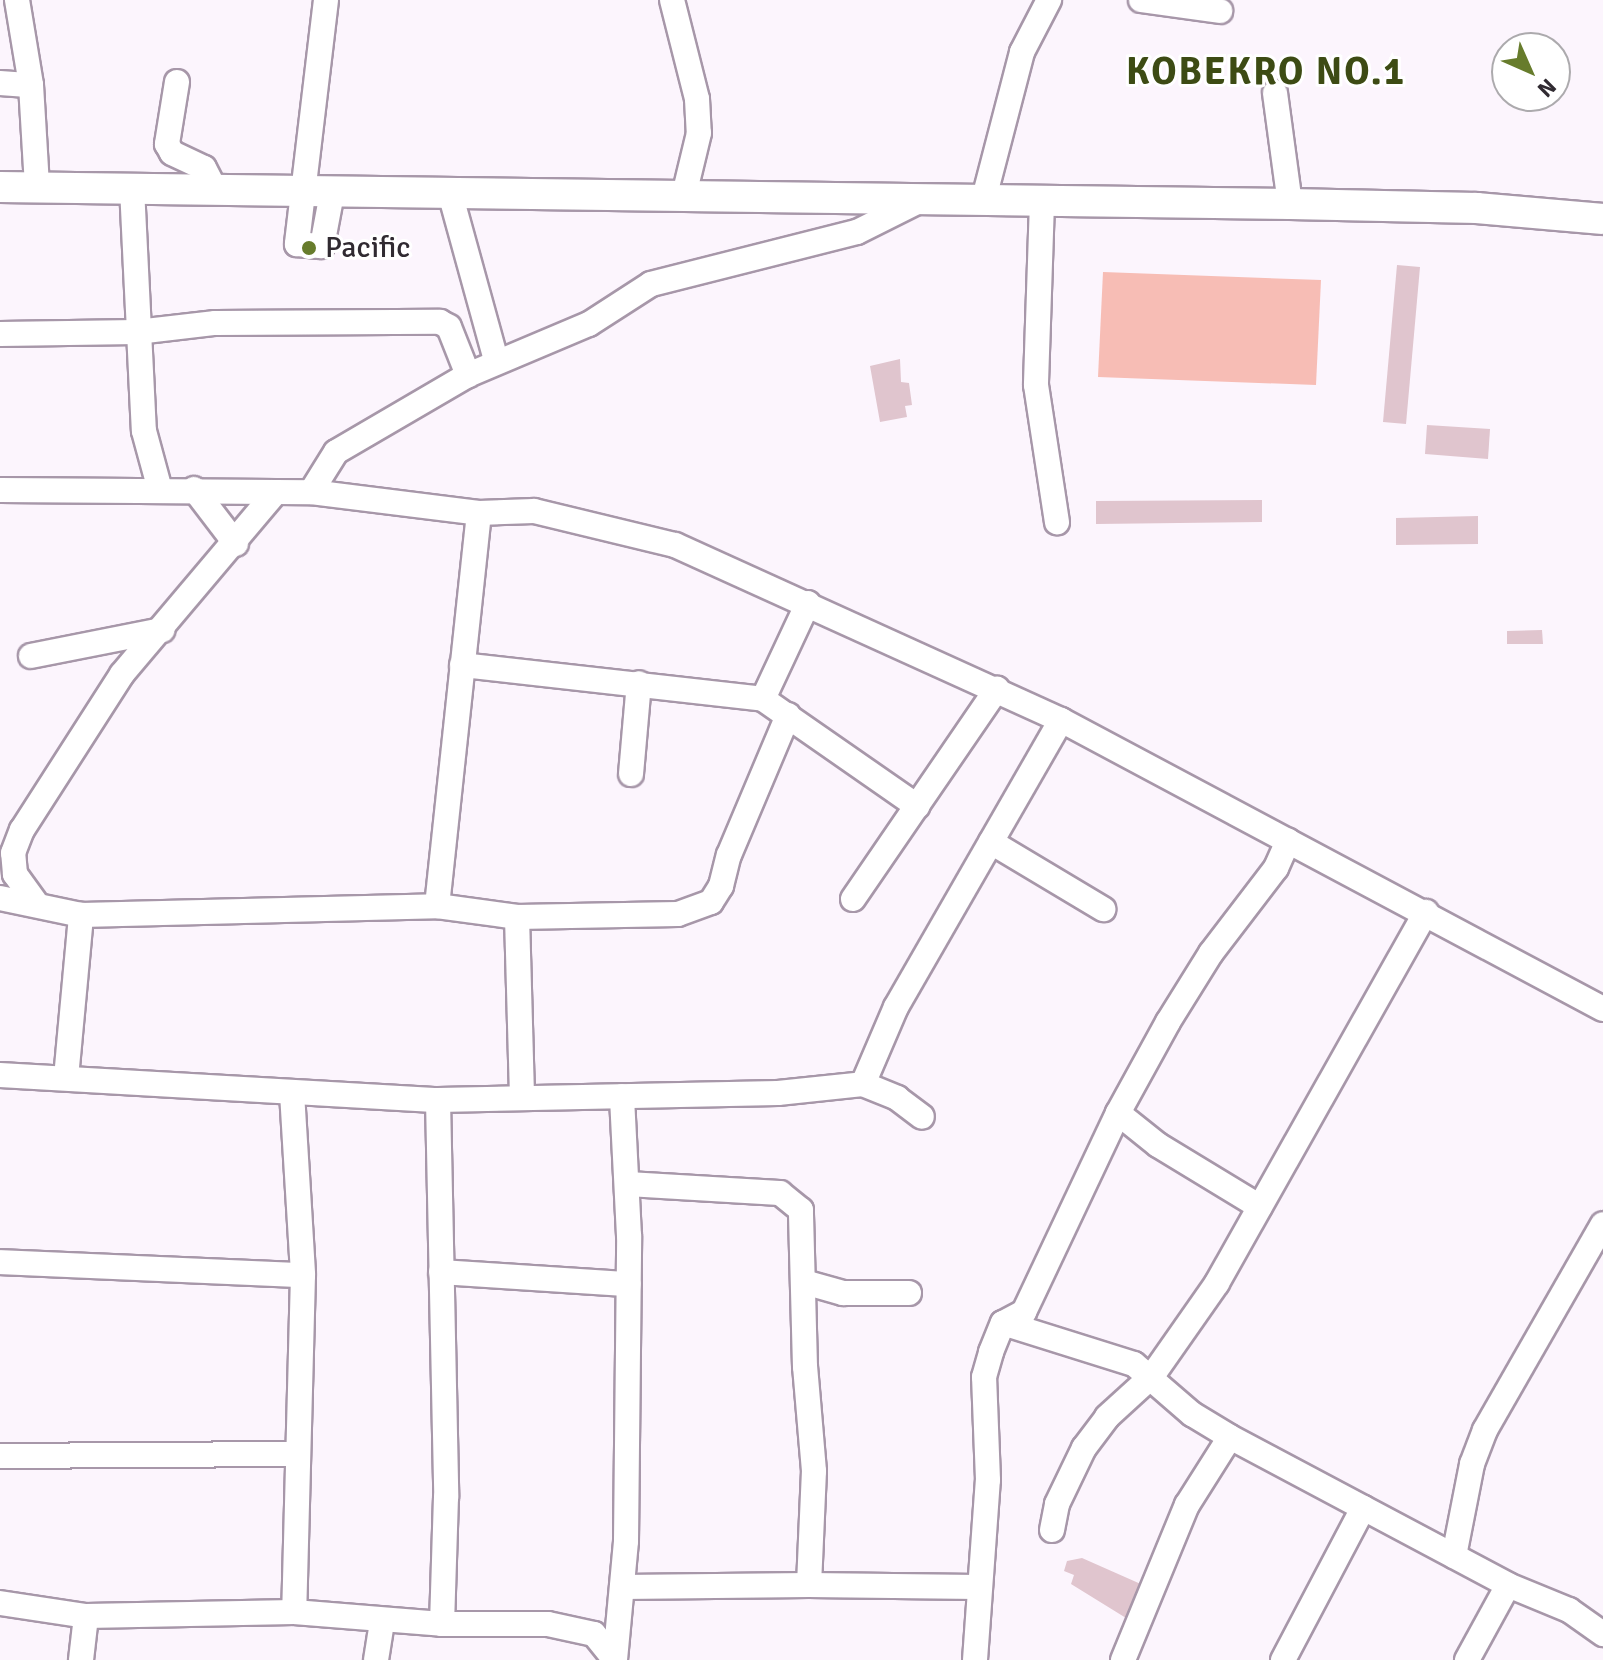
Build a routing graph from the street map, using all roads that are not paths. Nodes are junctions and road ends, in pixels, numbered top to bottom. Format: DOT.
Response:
graph roads {
  1 [pos="17,0"];
  2 [pos="326,0"];
  3 [pos="672,0"];
  4 [pos="1049,0"];
  5 [pos="1141,0"];
  6 [pos="1220,11"];
  7 [pos="177,82"];
  8 [pos="0,83"];
  9 [pos="31,85"];
  10 [pos="1275,93"];
  11 [pos="0,187"];
  12 [pos="37,187"];
  13 [pos="132,188"];
  14 [pos="215,190"];
  15 [pos="299,191"];
  16 [pos="332,193"];
  17 [pos="450,193"];
  18 [pos="684,195"];
  19 [pos="917,202"];
  20 [pos="983,202"];
  21 [pos="1042,202"];
  22 [pos="1290,204"];
  23 [pos="1603,219"];
  24 [pos="137,332"];
  25 [pos="0,334"];
  26 [pos="496,360"];
  27 [pos="468,375"];
  28 [pos="194,489"];
  29 [pos="0,490"];
  30 [pos="160,490"];
  31 [pos="311,492"];
  32 [pos="274,494"];
  33 [pos="479,513"];
  34 [pos="1057,522"];
  35 [pos="236,544"];
  36 [pos="808,603"];
  37 [pos="162,630"];
  38 [pos="31,656"];
  39 [pos="462,665"];
  40 [pos="639,683"];
  41 [pos="997,689"];
  42 [pos="763,699"];
  43 [pos="788,715"];
  44 [pos="1061,720"];
  45 [pos="631,774"];
  46 [pos="917,806"];
  47 [pos="1288,841"];
  48 [pos="991,842"];
  49 [pos="0,898"];
  50 [pos="853,899"];
  51 [pos="36,903"];
  52 [pos="437,906"];
  53 [pos="1103,909"];
  54 [pos="1426,912"];
  55 [pos="81,915"];
  56 [pos="517,917"];
  57 [pos="1603,1009"];
  58 [pos="0,1075"];
  59 [pos="66,1078"];
  60 [pos="863,1084"];
  61 [pos="292,1093"];
  62 [pos="622,1096"];
  63 [pos="522,1098"];
  64 [pos="438,1100"];
  65 [pos="1118,1113"];
  66 [pos="922,1117"];
  67 [pos="627,1184"];
  68 [pos="1260,1207"];
  69 [pos="1603,1224"];
  70 [pos="0,1262"];
  71 [pos="441,1272"];
  72 [pos="303,1275"];
  73 [pos="804,1282"];
  74 [pos="629,1284"];
  75 [pos="909,1293"];
  76 [pos="1003,1323"];
  77 [pos="1152,1376"];
  78 [pos="1230,1437"];
  79 [pos="298,1454"];
  80 [pos="0,1456"];
  81 [pos="1363,1508"];
  82 [pos="1052,1530"];
  83 [pos="1454,1556"];
  84 [pos="809,1585"];
  85 [pos="1508,1585"];
  86 [pos="622,1587"];
  87 [pos="978,1587"];
  88 [pos="0,1603"];
  89 [pos="294,1612"];
  90 [pos="86,1616"];
  91 [pos="382,1621"];
  92 [pos="620,1621"];
  93 [pos="442,1624"];
  94 [pos="594,1634"];
  95 [pos="1603,1634"];
  96 [pos="81,1660"];
  97 [pos="376,1660"];
  98 [pos="615,1660"];
  99 [pos="975,1660"];
  100 [pos="1123,1660"];
  101 [pos="1283,1660"];
  102 [pos="1467,1660"];
  1 -- 9 [label="street"];
  2 -- 15 [label="street"];
  3 -- 18 [label="street"];
  4 -- 20 [label="street"];
  5 -- 6 [label="street"];
  7 -- 14 [label="street"];
  8 -- 9 [label="street"];
  9 -- 12 [label="street"];
  10 -- 22 [label="street"];
  11 -- 12 [label="main road"];
  12 -- 13 [label="main road"];
  13 -- 14 [label="main road"];
  13 -- 24 [label="street"];
  14 -- 15 [label="main road"];
  15 -- 16 [label="main road"];
  15 -- 16 [label="street"];
  16 -- 17 [label="main road"];
  17 -- 18 [label="main road"];
  17 -- 26 [label="street"];
  18 -- 19 [label="main road"];
  19 -- 20 [label="main road"];
  19 -- 26 [label="street"];
  20 -- 21 [label="main road"];
  21 -- 22 [label="main road"];
  21 -- 34 [label="street"];
  22 -- 23 [label="main road"];
  24 -- 25 [label="street"];
  24 -- 27 [label="street"];
  24 -- 30 [label="street"];
  26 -- 27 [label="street"];
  27 -- 31 [label="street"];
  28 -- 30 [label="street"];
  28 -- 32 [label="street"];
  28 -- 35 [label="street"];
  29 -- 30 [label="street"];
  31 -- 32 [label="street"];
  31 -- 33 [label="street"];
  32 -- 35 [label="street"];
  33 -- 36 [label="street"];
  33 -- 39 [label="street"];
  35 -- 37 [label="street"];
  36 -- 41 [label="street"];
  36 -- 42 [label="street"];
  37 -- 38 [label="street"];
  37 -- 51 [label="street"];
  39 -- 40 [label="street"];
  39 -- 52 [label="street"];
  40 -- 42 [label="street"];
  40 -- 45 [label="street"];
  41 -- 44 [label="street"];
  41 -- 46 [label="street"];
  42 -- 43 [label="street"];
  43 -- 46 [label="street"];
  43 -- 56 [label="street"];
  44 -- 47 [label="street"];
  44 -- 48 [label="street"];
  46 -- 50 [label="street"];
  47 -- 54 [label="street"];
  47 -- 65 [label="street"];
  48 -- 53 [label="street"];
  48 -- 60 [label="street"];
  49 -- 51 [label="street"];
  51 -- 55 [label="street"];
  52 -- 55 [label="street"];
  52 -- 56 [label="street"];
  54 -- 57 [label="street"];
  54 -- 68 [label="street"];
  55 -- 59 [label="street"];
  56 -- 63 [label="street"];
  58 -- 59 [label="street"];
  59 -- 61 [label="street"];
  60 -- 62 [label="street"];
  60 -- 66 [label="street"];
  61 -- 64 [label="street"];
  61 -- 72 [label="street"];
  62 -- 63 [label="street"];
  62 -- 67 [label="street"];
  63 -- 64 [label="street"];
  64 -- 71 [label="street"];
  65 -- 68 [label="street"];
  65 -- 76 [label="street"];
  67 -- 73 [label="street"];
  67 -- 74 [label="street"];
  68 -- 77 [label="street"];
  69 -- 83 [label="street"];
  70 -- 72 [label="street"];
  71 -- 74 [label="street"];
  71 -- 93 [label="street"];
  72 -- 79 [label="street"];
  73 -- 75 [label="street"];
  73 -- 84 [label="street"];
  74 -- 86 [label="street"];
  76 -- 77 [label="street"];
  76 -- 87 [label="street"];
  77 -- 78 [label="street"];
  77 -- 82 [label="street"];
  78 -- 81 [label="street"];
  78 -- 100 [label="street"];
  79 -- 80 [label="street"];
  79 -- 89 [label="street"];
  81 -- 83 [label="street"];
  81 -- 101 [label="street"];
  83 -- 85 [label="street"];
  84 -- 86 [label="street"];
  84 -- 87 [label="street"];
  85 -- 95 [label="street"];
  85 -- 102 [label="street"];
  86 -- 92 [label="street"];
  87 -- 99 [label="street"];
  88 -- 90 [label="street"];
  89 -- 90 [label="street"];
  89 -- 91 [label="street"];
  90 -- 96 [label="street"];
  91 -- 93 [label="street"];
  91 -- 97 [label="street"];
  92 -- 94 [label="street"];
  92 -- 98 [label="street"];
  93 -- 94 [label="street"];
  94 -- 98 [label="street"];
}
